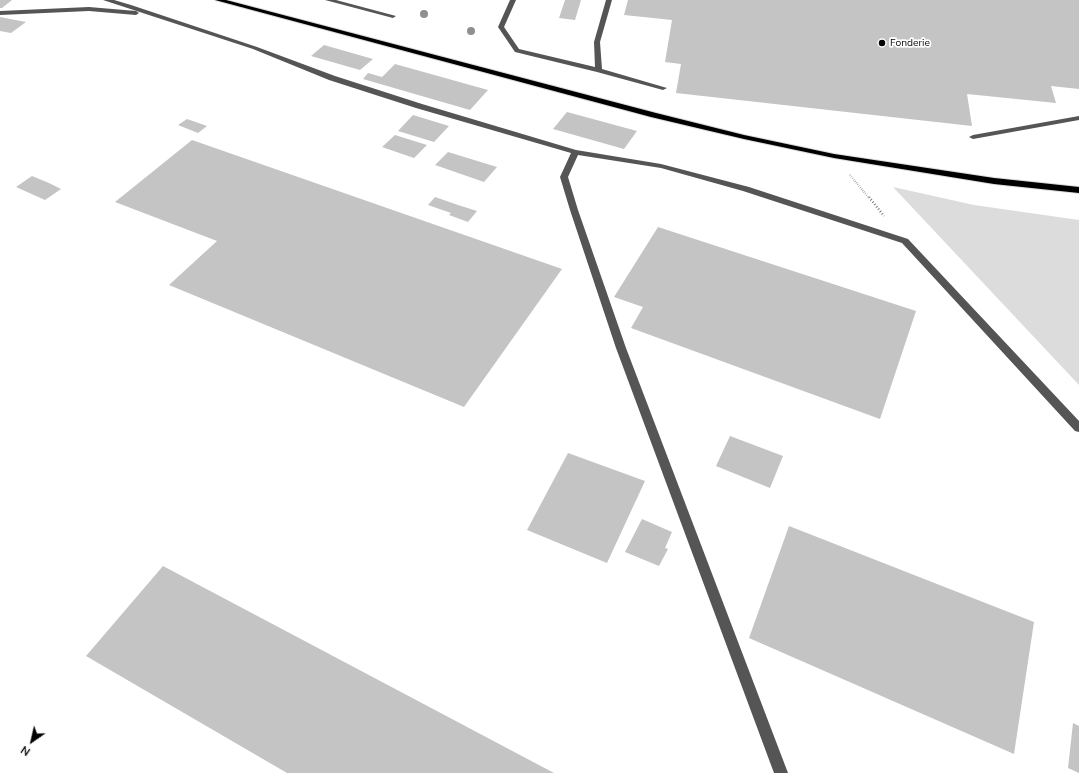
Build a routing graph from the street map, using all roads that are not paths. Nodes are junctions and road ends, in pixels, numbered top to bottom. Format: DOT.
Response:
graph roads {
  1 [pos="106,0"];
  2 [pos="218,0"];
  3 [pos="328,0"];
  4 [pos="513,0"];
  5 [pos="610,0"];
  6 [pos="0,13"];
  7 [pos="393,16"];
  8 [pos="168,19"];
  9 [pos="599,70"];
  10 [pos="663,88"];
  11 [pos="1079,118"];
  12 [pos="973,137"];
  13 [pos="575,152"];
  14 [pos="1079,190"];
  15 [pos="1079,428"];
  16 [pos="781,773"];
  1 -- 8 [label="street"];
  2 -- 14 [label="main road"];
  3 -- 7 [label="street"];
  4 -- 9 [label="street"];
  5 -- 9 [label="street"];
  6 -- 8 [label="street"];
  8 -- 13 [label="street"];
  9 -- 10 [label="street"];
  11 -- 12 [label="street"];
  13 -- 15 [label="street"];
  13 -- 16 [label="street"];
}
